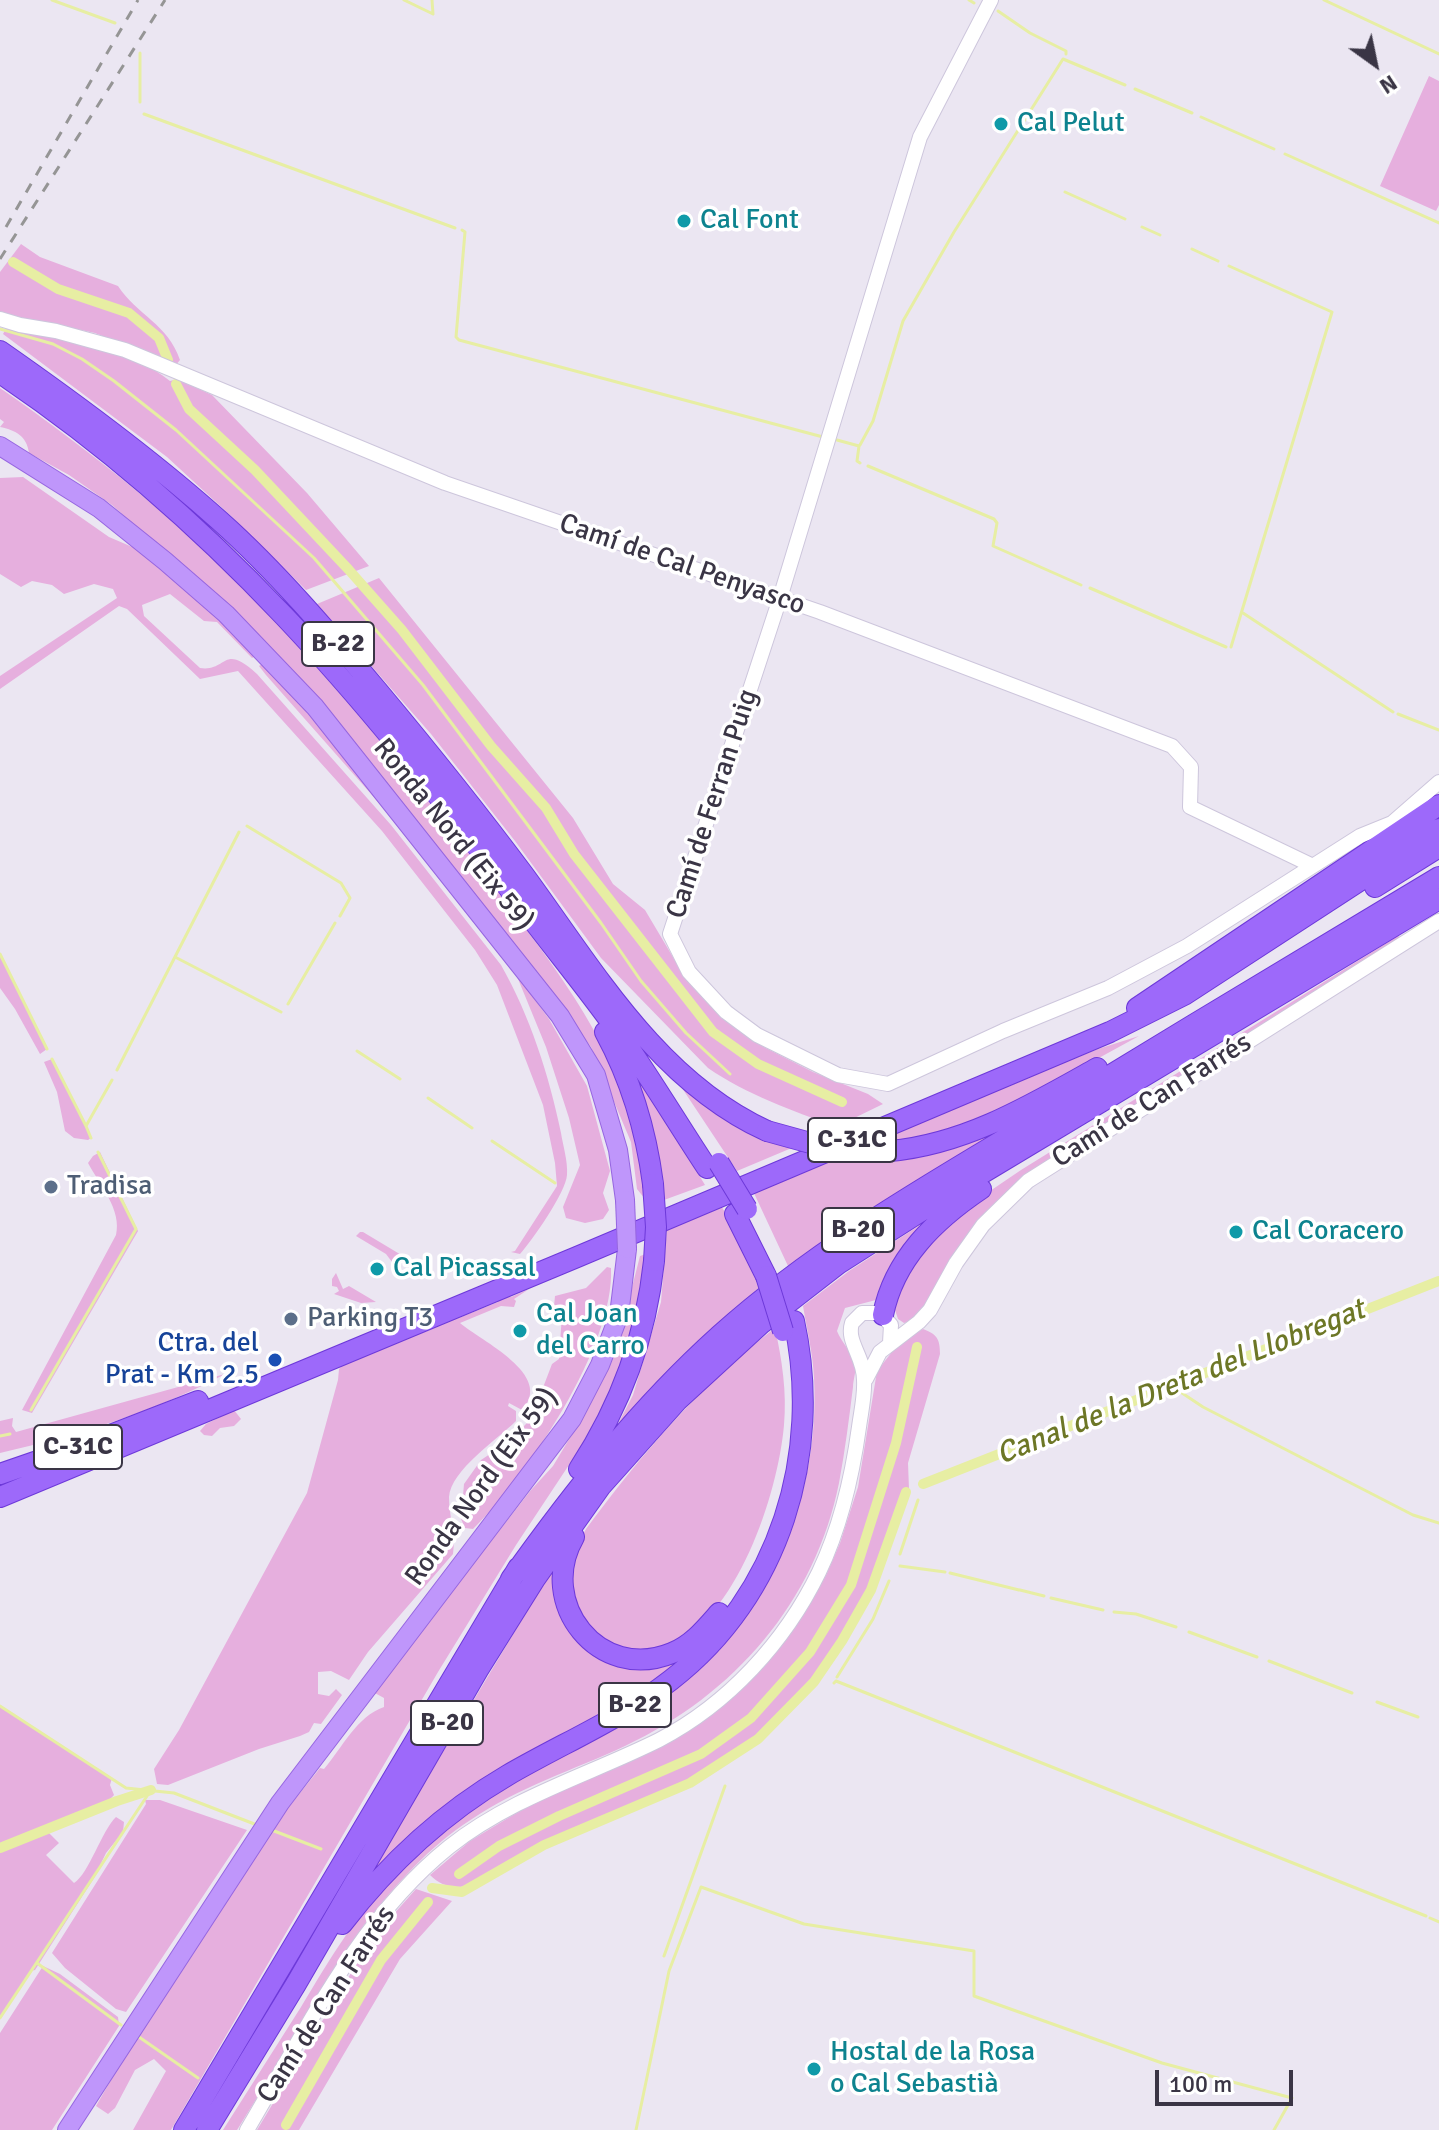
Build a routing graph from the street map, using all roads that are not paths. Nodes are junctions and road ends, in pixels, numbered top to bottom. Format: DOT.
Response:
graph roads {
  1 [pos="991,0"];
  2 [pos="0,319"];
  3 [pos="0,351"];
  4 [pos="0,373"];
  5 [pos="0,446"];
  6 [pos="780,598"];
  7 [pos="1439,782"];
  8 [pos="1439,805"];
  9 [pos="1439,816"];
  10 [pos="1439,829"];
  11 [pos="1439,847"];
  12 [pos="1313,866"];
  13 [pos="1439,877"];
  14 [pos="1439,899"];
  15 [pos="1439,921"];
  16 [pos="571,972"];
  17 [pos="1282,973"];
  18 [pos="614,998"];
  19 [pos="1140,1012"];
  20 [pos="1130,1084"];
  21 [pos="713,1165"];
  22 [pos="887,1320"];
  23 [pos="789,1326"];
  24 [pos="909,1329"];
  25 [pos="885,1347"];
  26 [pos="858,1349"];
  27 [pos="864,1383"];
  28 [pos="155,1417"];
  29 [pos="145,1437"];
  30 [pos="0,1460"];
  31 [pos="613,1472"];
  32 [pos="0,1474"];
  33 [pos="0,1497"];
  34 [pos="0,1507"];
  35 [pos="511,1579"];
  36 [pos="296,1984"];
  37 [pos="67,2130"];
  38 [pos="184,2130"];
  39 [pos="207,2130"];
  40 [pos="247,2130"];
  1 -- 6 [label="street, Camí de Ferran Puig"];
  2 -- 6 [label="street, Camí de Cal Penyasco"];
  3 -- 18 [label="highway, B-22"];
  4 -- 16 [label="highway, B-22"];
  5 -- 37 [label="main road, Ronda Nord (Eix 59), bridge"];
  6 -- 12 [label="street, Camí de Cal Penyasco"];
  6 -- 12 [label="street, Camí de Ferran Puig"];
  7 -- 12 [label="street, Camí de Ferran Puig"];
  8 -- 19 [label="highway"];
  9 -- 19 [label="highway, C-31C"];
  10 -- 19 [label="highway, C-31C"];
  11 -- 19 [label="highway"];
  13 -- 17 [label="highway, B-20"];
  14 -- 20 [label="highway, B-20"];
  15 -- 24 [label="street, Camí de Can Farrés"];
  16 -- 21 [label="highway, B-22"];
  16 -- 35 [label="highway, bridge"];
  17 -- 18 [label="highway, bridge"];
  17 -- 35 [label="highway, B-20"];
  18 -- 21 [label="highway, B-22"];
  19 -- 28 [label="highway, C-31C"];
  19 -- 29 [label="highway, C-31C"];
  20 -- 22 [label="highway"];
  20 -- 31 [label="highway, B-20"];
  21 -- 23 [label="highway, B-22, bridge"];
  22 -- 24 [label="street"];
  22 -- 25 [label="street"];
  22 -- 26 [label="street"];
  23 -- 31 [label="highway, B-22"];
  23 -- 36 [label="highway, B-22"];
  24 -- 25 [label="street, Camí de Can Farrés"];
  25 -- 26 [label="street"];
  25 -- 27 [label="street"];
  26 -- 27 [label="street"];
  27 -- 40 [label="street, Camí de Can Farrés"];
  28 -- 30 [label="highway"];
  28 -- 32 [label="highway, C-31C"];
  29 -- 33 [label="highway, C-31C"];
  29 -- 34 [label="highway, C-31C"];
  31 -- 36 [label="highway, B-20"];
  35 -- 38 [label="highway, B-20"];
  36 -- 39 [label="highway, B-20"];
}
